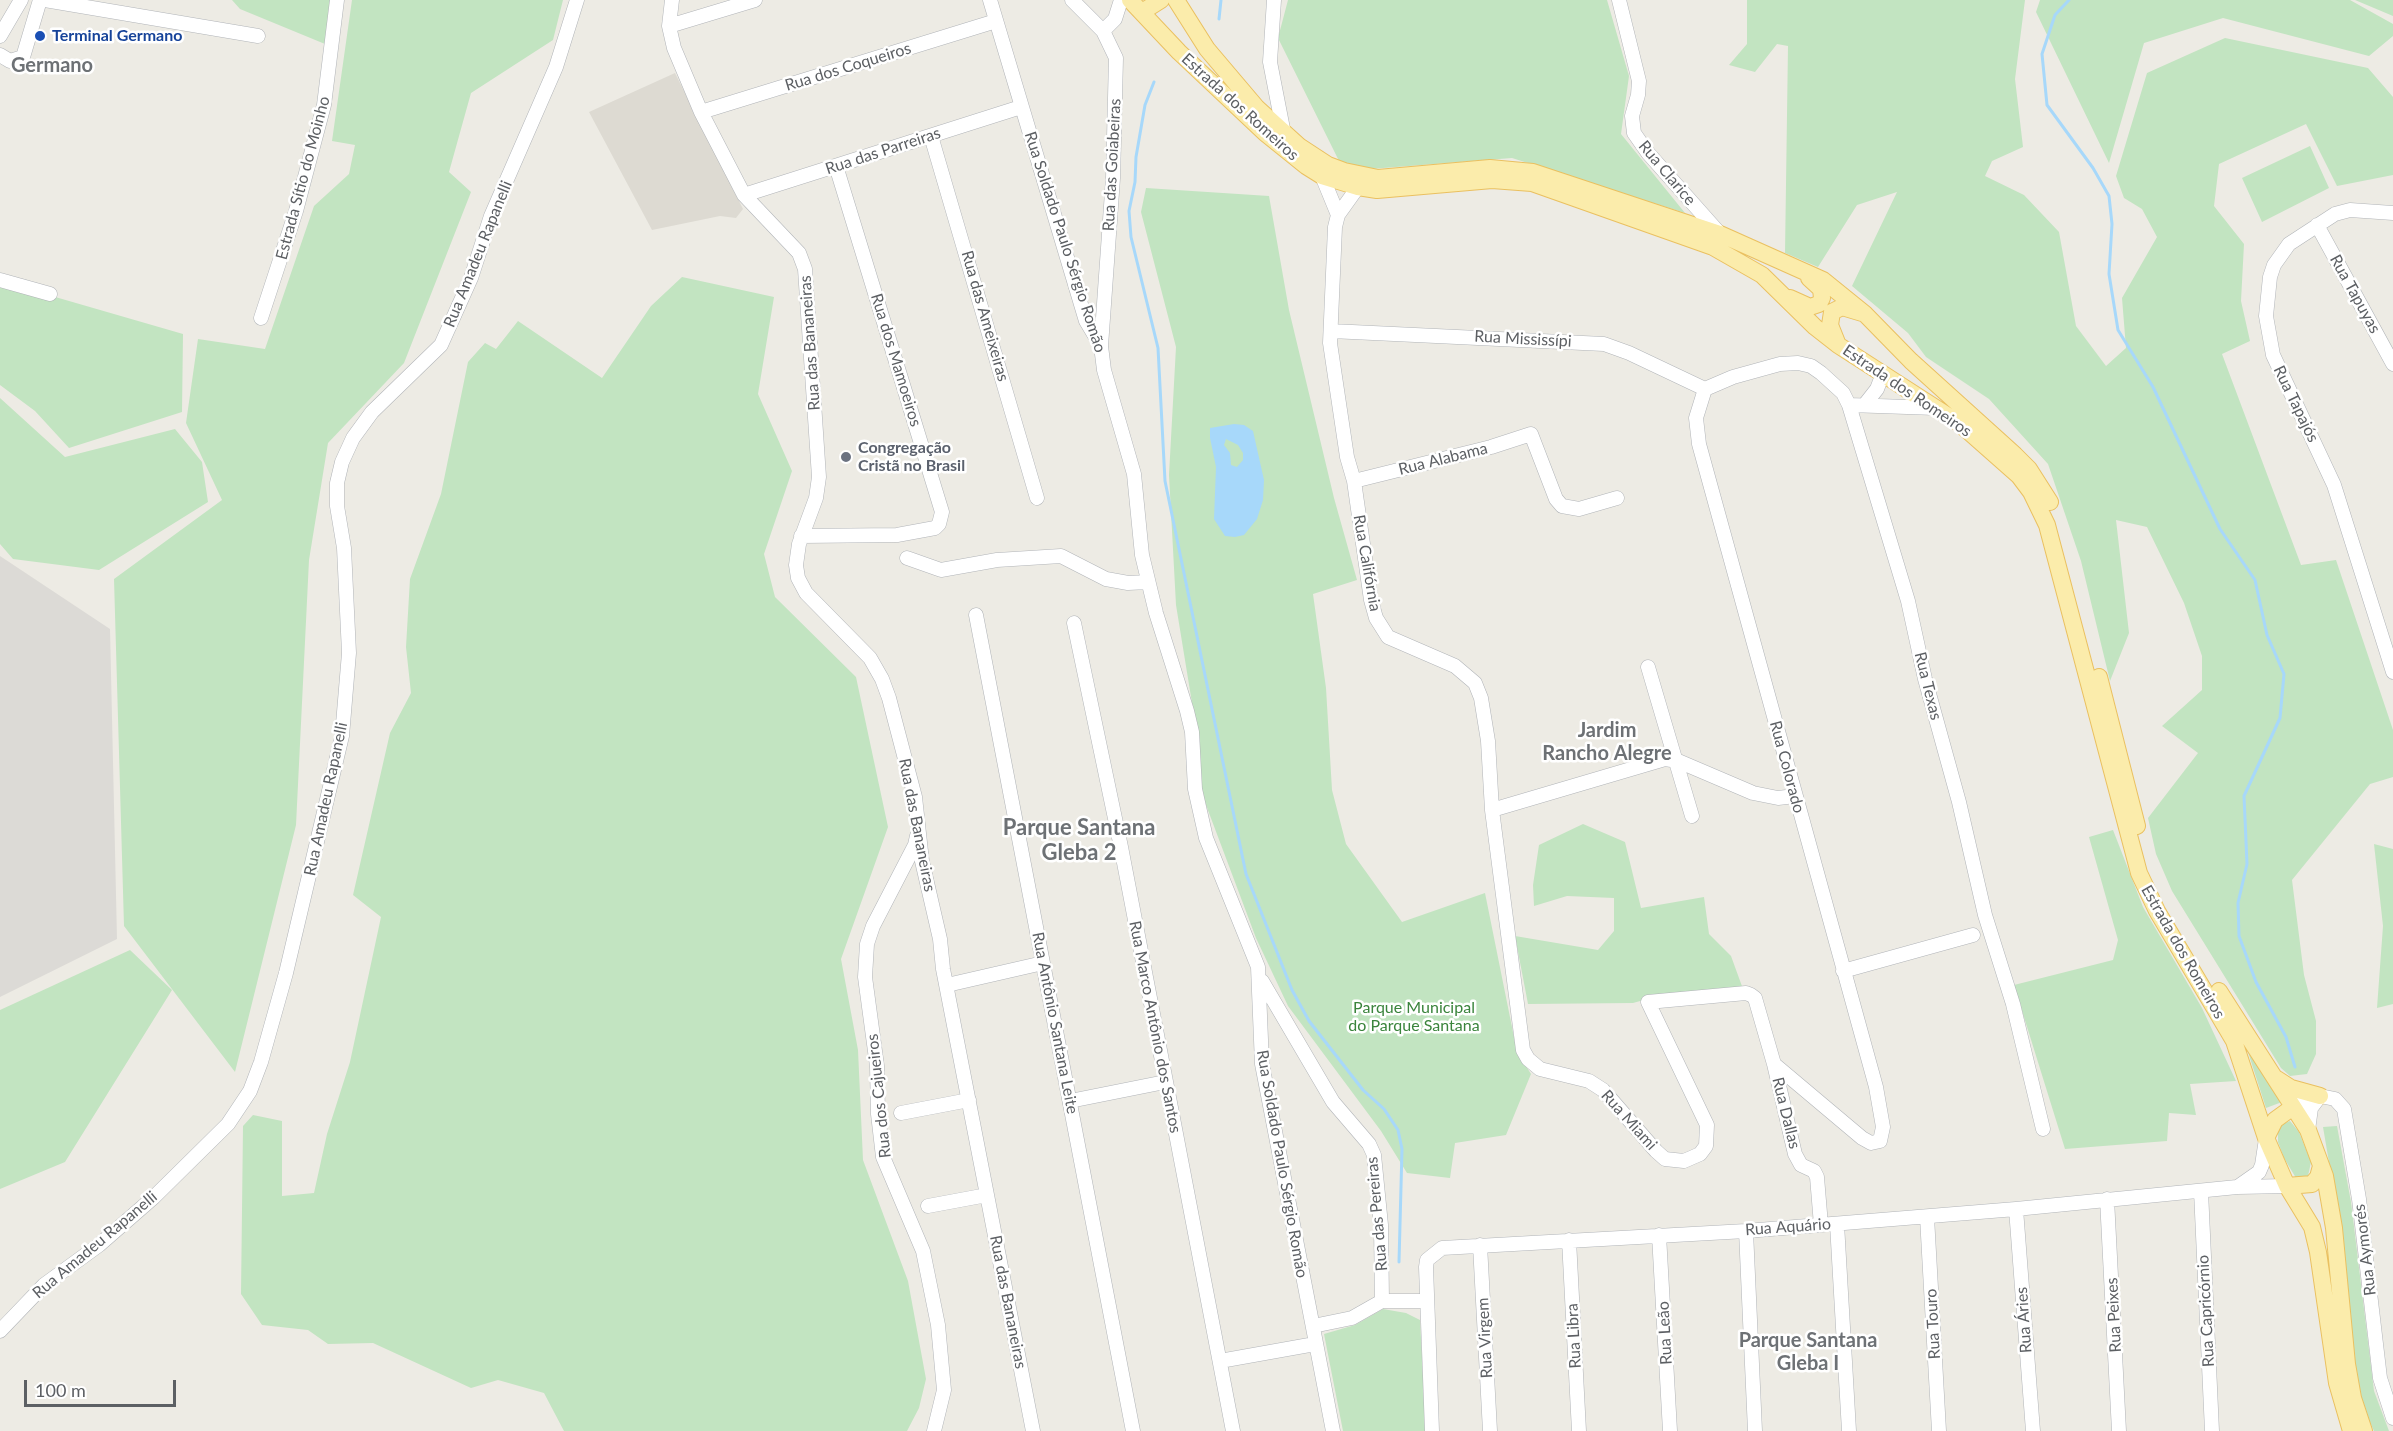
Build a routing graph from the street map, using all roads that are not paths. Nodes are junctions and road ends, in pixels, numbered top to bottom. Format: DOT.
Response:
graph roads {
  1 [pos="21,0"];
  2 [pos="40,0"];
  3 [pos="45,0"];
  4 [pos="338,0"];
  5 [pos="577,0"];
  6 [pos="672,0"];
  7 [pos="755,0"];
  8 [pos="990,0"];
  9 [pos="1072,0"];
  10 [pos="1121,0"];
  11 [pos="1130,0"];
  12 [pos="1161,0"];
  13 [pos="1176,0"];
  14 [pos="1274,0"];
  15 [pos="1619,0"];
  16 [pos="1142,12"];
  17 [pos="1115,19"];
  18 [pos="996,21"];
  19 [pos="669,26"];
  20 [pos="1103,32"];
  21 [pos="0,36"];
  22 [pos="258,36"];
  23 [pos="0,54"];
  24 [pos="1022,107"];
  25 [pos="701,112"];
  26 [pos="1284,134"];
  27 [pos="931,136"];
  28 [pos="836,166"];
  29 [pos="1322,176"];
  30 [pos="1358,188"];
  31 [pos="744,195"];
  32 [pos="2393,213"];
  33 [pos="1338,215"];
  34 [pos="2317,225"];
  35 [pos="1720,234"];
  36 [pos="1797,268"];
  37 [pos="0,280"];
  38 [pos="50,294"];
  39 [pos="1784,295"];
  40 [pos="1103,310"];
  41 [pos="1865,314"];
  42 [pos="261,318"];
  43 [pos="1086,321"];
  44 [pos="1331,331"];
  45 [pos="1838,345"];
  46 [pos="1101,346"];
  47 [pos="2393,364"];
  48 [pos="1882,376"];
  49 [pos="1705,389"];
  50 [pos="1866,403"];
  51 [pos="1849,405"];
  52 [pos="1936,408"];
  53 [pos="1354,481"];
  54 [pos="1037,498"];
  55 [pos="1617,498"];
  56 [pos="801,536"];
  57 [pos="907,558"];
  58 [pos="1148,582"];
  59 [pos="976,615"];
  60 [pos="1074,623"];
  61 [pos="1648,667"];
  62 [pos="2393,672"];
  63 [pos="1678,761"];
  64 [pos="1795,796"];
  65 [pos="1492,810"];
  66 [pos="1692,816"];
  67 [pos="917,834"];
  68 [pos="1973,935"];
  69 [pos="1043,963"];
  70 [pos="1843,971"];
  71 [pos="1260,977"];
  72 [pos="947,985"];
  73 [pos="1648,1002"];
  74 [pos="1287,1028"];
  75 [pos="1260,1035"];
  76 [pos="1774,1064"];
  77 [pos="1534,1065"];
  78 [pos="2273,1076"];
  79 [pos="1165,1082"];
  80 [pos="2320,1096"];
  81 [pos="969,1100"];
  82 [pos="1070,1101"];
  83 [pos="2293,1107"];
  84 [pos="902,1113"];
  85 [pos="2043,1129"];
  86 [pos="2308,1130"];
  87 [pos="2266,1138"];
  88 [pos="2321,1166"];
  89 [pos="2287,1186"];
  90 [pos="2237,1187"];
  91 [pos="2201,1191"];
  92 [pos="987,1195"];
  93 [pos="2107,1199"];
  94 [pos="928,1206"];
  95 [pos="2016,1209"];
  96 [pos="1927,1217"];
  97 [pos="1837,1224"];
  98 [pos="1821,1225"];
  99 [pos="1746,1231"];
  100 [pos="1659,1235"];
  101 [pos="1569,1240"];
  102 [pos="1480,1245"];
  103 [pos="1426,1301"];
  104 [pos="1382,1302"];
  105 [pos="1312,1326"];
  106 [pos="0,1331"];
  107 [pos="1315,1344"];
  108 [pos="1220,1362"];
  109 [pos="2393,1419"];
  110 [pos="934,1431"];
  111 [pos="1033,1431"];
  112 [pos="1133,1431"];
  113 [pos="1233,1431"];
  114 [pos="1333,1431"];
  115 [pos="1432,1431"];
  116 [pos="1490,1431"];
  117 [pos="1580,1431"];
  118 [pos="1670,1431"];
  119 [pos="1755,1431"];
  120 [pos="1849,1431"];
  121 [pos="1939,1431"];
  122 [pos="2033,1431"];
  123 [pos="2119,1431"];
  124 [pos="2212,1431"];
  125 [pos="2351,1431"];
  126 [pos="2364,1431"];
  1 -- 21 [label="street"];
  2 -- 23 [label="street"];
  3 -- 22 [label="street"];
  4 -- 42 [label="street, Estrada Sítio do Moinho"];
  5 -- 106 [label="street, Rua Amadeu Rapanelli"];
  6 -- 19 [label="street, Rua das Bananeiras"];
  7 -- 19 [label="street"];
  8 -- 18 [label="street, Rua Soldado Paulo Sérgio Romão"];
  9 -- 20 [label="street, Rua das Goiabeiras"];
  10 -- 17 [label="street"];
  11 -- 16 [label="main road, Estrada dos Romeiros"];
  12 -- 16 [label="main road"];
  13 -- 26 [label="main road, Estrada dos Romeiros"];
  14 -- 26 [label="street"];
  15 -- 35 [label="street, Rua Clarice"];
  16 -- 17 [label="street"];
  16 -- 29 [label="main road, Estrada dos Romeiros"];
  17 -- 20 [label="street"];
  18 -- 24 [label="street, Rua Soldado Paulo Sérgio Romão"];
  18 -- 25 [label="street, Rua dos Coqueiros"];
  19 -- 25 [label="street, Rua das Bananeiras"];
  20 -- 40 [label="street, Rua das Goiabeiras"];
  24 -- 27 [label="street, Rua das Parreiras"];
  24 -- 43 [label="street, Rua Soldado Paulo Sérgio Romão"];
  25 -- 31 [label="street, Rua das Bananeiras"];
  26 -- 35 [label="main road, Estrada dos Romeiros"];
  27 -- 28 [label="street, Rua das Parreiras"];
  27 -- 54 [label="street, Rua das Ameixeiras"];
  28 -- 31 [label="street, Rua das Parreiras"];
  28 -- 56 [label="street, Rua dos Mamoeiros"];
  29 -- 30 [label="main road, Estrada dos Romeiros"];
  29 -- 33 [label="street, Rua Califórnia"];
  30 -- 33 [label="street, Rua Califórnia"];
  30 -- 39 [label="main road, Estrada dos Romeiros"];
  31 -- 56 [label="street, Rua das Bananeiras"];
  32 -- 34 [label="street, Rua Tapajós"];
  33 -- 44 [label="street, Rua Califórnia"];
  34 -- 47 [label="street, Rua Tapuyas"];
  34 -- 62 [label="street, Rua Tapajós"];
  35 -- 36 [label="main road, Estrada dos Romeiros"];
  36 -- 39 [label="main road"];
  36 -- 41 [label="main road, Estrada dos Romeiros"];
  37 -- 38 [label="street"];
  39 -- 45 [label="main road, Estrada dos Romeiros"];
  40 -- 43 [label="street"];
  40 -- 46 [label="street, Rua das Goiabeiras"];
  41 -- 45 [label="main road"];
  41 -- 78 [label="main road, Estrada dos Romeiros"];
  43 -- 46 [label="street, Rua Soldado Paulo Sérgio Romão"];
  44 -- 49 [label="street, Rua Mississípi"];
  44 -- 53 [label="street, Rua Califórnia"];
  45 -- 48 [label="main road, Estrada dos Romeiros"];
  46 -- 58 [label="street, Rua Soldado Paulo Sérgio Romão"];
  48 -- 50 [label="street"];
  48 -- 52 [label="main road, Estrada dos Romeiros"];
  49 -- 51 [label="street, Rua Texas"];
  49 -- 64 [label="street, Rua Colorado"];
  50 -- 51 [label="street"];
  50 -- 52 [label="street"];
  51 -- 85 [label="street, Rua Texas"];
  52 -- 87 [label="main road, Estrada dos Romeiros"];
  53 -- 55 [label="street, Rua Alabama"];
  53 -- 65 [label="street, Rua Califórnia"];
  56 -- 67 [label="street, Rua das Bananeiras"];
  57 -- 58 [label="street"];
  58 -- 71 [label="street, Rua Soldado Paulo Sérgio Romão"];
  59 -- 69 [label="street, Rua Antônio Santana Leite"];
  60 -- 79 [label="street, Rua Marco Antônio dos Santos"];
  61 -- 63 [label="street"];
  63 -- 64 [label="street"];
  63 -- 65 [label="street"];
  63 -- 66 [label="street"];
  64 -- 70 [label="street, Rua Colorado"];
  65 -- 77 [label="street, Rua Califórnia"];
  67 -- 72 [label="street, Rua das Bananeiras"];
  67 -- 110 [label="street, Rua dos Cajueiros"];
  68 -- 70 [label="street"];
  69 -- 72 [label="street"];
  69 -- 82 [label="street, Rua Antônio Santana Leite"];
  70 -- 76 [label="street, Rua Colorado"];
  71 -- 74 [label="street, Rua das Pereiras"];
  71 -- 75 [label="street, Rua Soldado Paulo Sérgio Romão"];
  72 -- 81 [label="street, Rua das Bananeiras"];
  73 -- 76 [label="street, Rua Dallas"];
  73 -- 77 [label="street, Rua Miami"];
  74 -- 75 [label="street"];
  74 -- 104 [label="street, Rua das Pereiras"];
  75 -- 105 [label="street, Rua Soldado Paulo Sérgio Romão"];
  76 -- 98 [label="street, Rua Dallas"];
  78 -- 80 [label="main road"];
  78 -- 83 [label="main road, Estrada dos Romeiros"];
  79 -- 82 [label="street"];
  79 -- 108 [label="street, Rua Marco Antônio dos Santos"];
  80 -- 83 [label="street"];
  80 -- 86 [label="street"];
  80 -- 109 [label="street, Rua Aymorés"];
  81 -- 84 [label="street"];
  81 -- 92 [label="street, Rua das Bananeiras"];
  82 -- 112 [label="street, Rua Antônio Santana Leite"];
  83 -- 86 [label="main road, Estrada dos Romeiros"];
  83 -- 87 [label="main road"];
  86 -- 88 [label="main road, Estrada dos Romeiros"];
  87 -- 89 [label="main road, Estrada dos Romeiros"];
  87 -- 90 [label="street"];
  88 -- 89 [label="main road"];
  88 -- 126 [label="main road, Estrada dos Romeiros"];
  89 -- 90 [label="street, Rua Aquário"];
  89 -- 125 [label="main road, Estrada dos Romeiros"];
  90 -- 91 [label="street, Rua Aquário"];
  91 -- 93 [label="street, Rua Aquário"];
  91 -- 124 [label="street, Rua Capricórnio"];
  92 -- 94 [label="street"];
  92 -- 111 [label="street, Rua das Bananeiras"];
  93 -- 95 [label="street, Rua Aquário"];
  93 -- 123 [label="street, Rua Peixes"];
  95 -- 96 [label="street, Rua Aquário"];
  95 -- 122 [label="street, Rua Áries"];
  96 -- 97 [label="street, Rua Aquário"];
  96 -- 121 [label="street, Rua Touro"];
  97 -- 98 [label="street, Rua Aquário"];
  97 -- 120 [label="street"];
  98 -- 99 [label="street, Rua Aquário"];
  99 -- 100 [label="street, Rua Aquário"];
  99 -- 119 [label="street"];
  100 -- 101 [label="street, Rua Aquário"];
  100 -- 118 [label="street, Rua Leão"];
  101 -- 102 [label="street, Rua Aquário"];
  101 -- 117 [label="street, Rua Libra"];
  102 -- 103 [label="street, Rua Aquário"];
  102 -- 116 [label="street, Rua Virgem"];
  103 -- 104 [label="street"];
  103 -- 115 [label="street"];
  104 -- 105 [label="street"];
  105 -- 107 [label="street, Rua Soldado Paulo Sérgio Romão"];
  107 -- 108 [label="street"];
  107 -- 114 [label="street, Rua Soldado Paulo Sérgio Romão"];
  108 -- 113 [label="street, Rua Marco Antônio dos Santos"];
}
